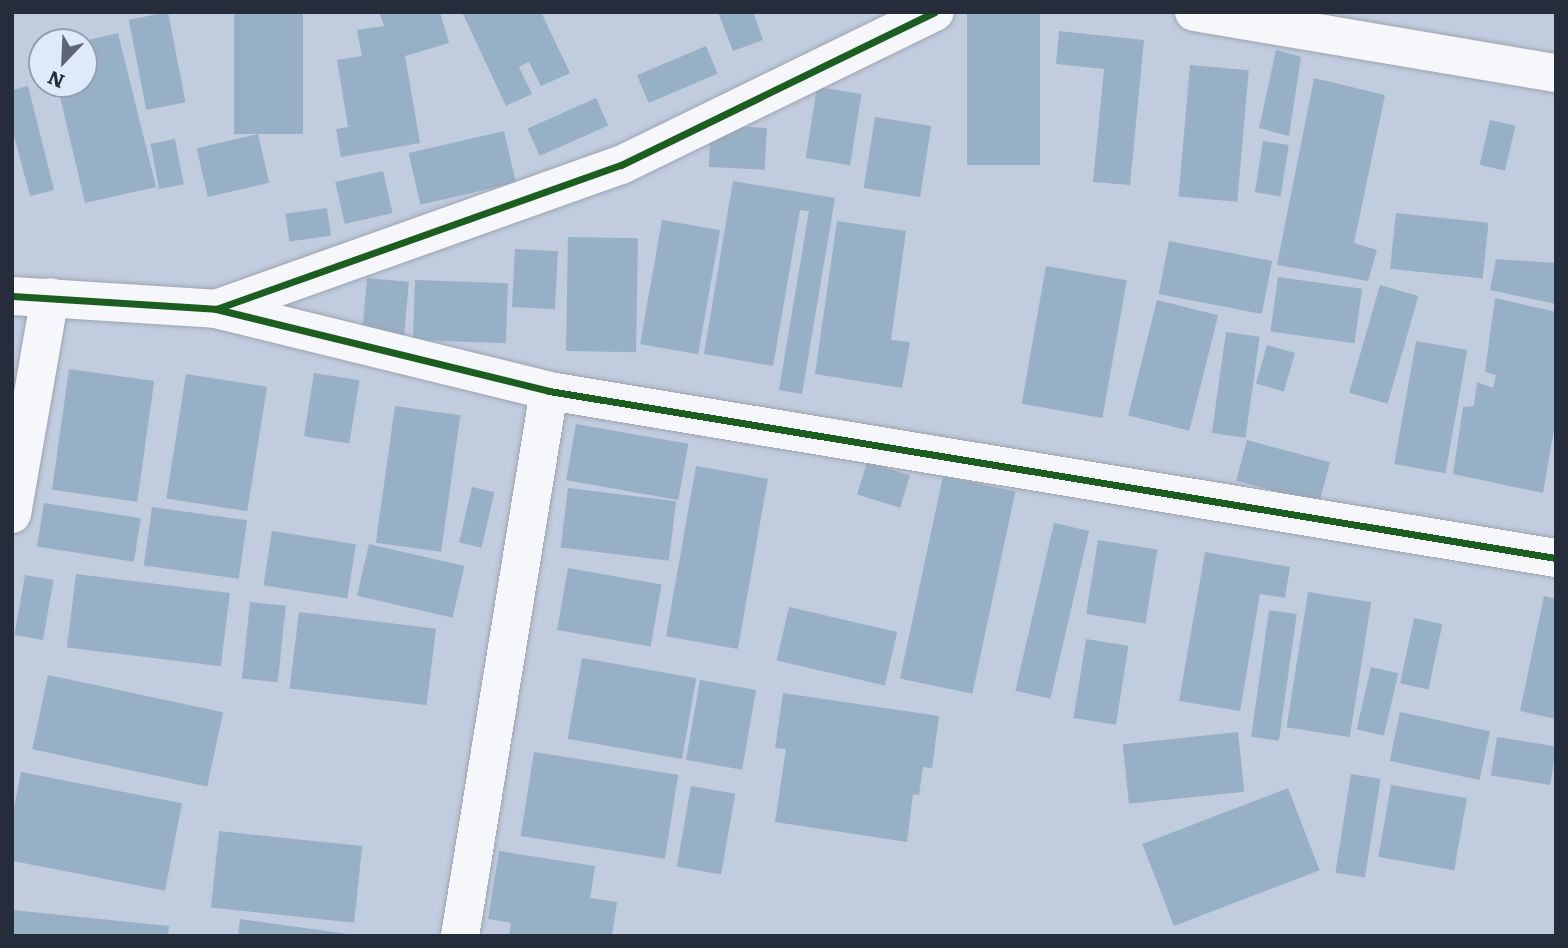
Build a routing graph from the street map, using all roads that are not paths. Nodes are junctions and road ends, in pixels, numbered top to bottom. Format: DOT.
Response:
graph roads {
  1 [pos="935,12"];
  2 [pos="1194,12"];
  3 [pos="1556,73"];
  4 [pos="12,296"];
  5 [pos="50,297"];
  6 [pos="216,309"];
  7 [pos="549,391"];
  8 [pos="12,514"];
  9 [pos="1556,558"];
  10 [pos="460,936"];
  1 -- 6 [label="street"];
  2 -- 3 [label="street"];
  4 -- 5 [label="street"];
  5 -- 6 [label="street"];
  5 -- 8 [label="street"];
  6 -- 7 [label="street"];
  7 -- 9 [label="street"];
  7 -- 10 [label="street"];
}
